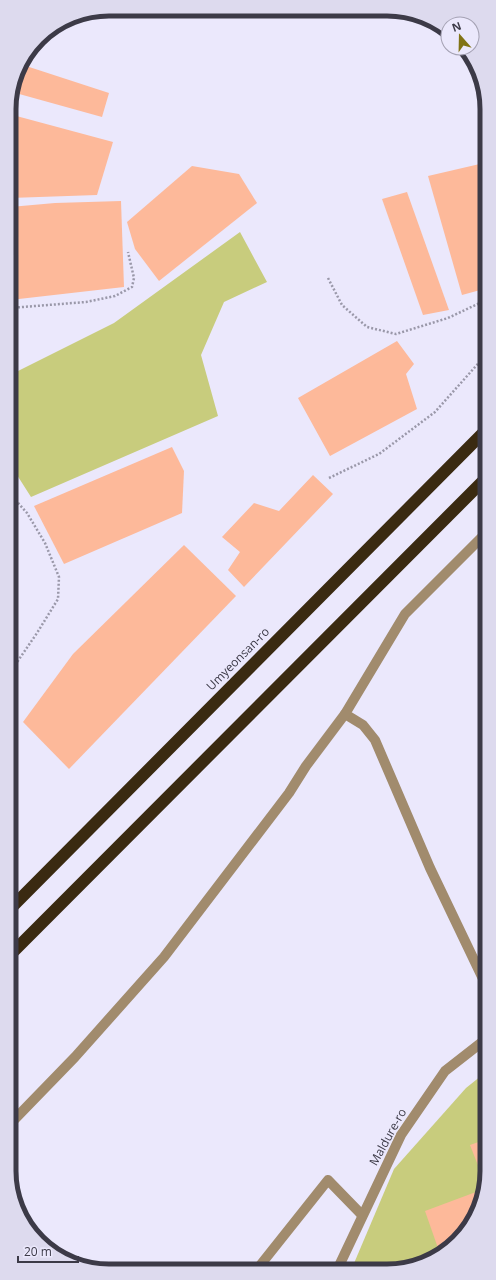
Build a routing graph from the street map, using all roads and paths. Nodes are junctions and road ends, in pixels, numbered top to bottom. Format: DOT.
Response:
graph roads {
  1 [pos="128,252"];
  2 [pos="328,278"];
  3 [pos="480,303"];
  4 [pos="16,308"];
  5 [pos="480,361"];
  6 [pos="480,436"];
  7 [pos="329,478"];
  8 [pos="480,484"];
  9 [pos="16,501"];
  10 [pos="480,539"];
  11 [pos="16,664"];
  12 [pos="345,714"];
  13 [pos="16,903"];
  14 [pos="16,949"];
  15 [pos="480,972"];
  16 [pos="480,1044"];
  17 [pos="16,1118"];
  18 [pos="362,1215"];
  19 [pos="261,1264"];
  20 [pos="340,1264"];
  1 -- 4 [label="path"];
  2 -- 3 [label="path"];
  5 -- 7 [label="path"];
  6 -- 13 [label="highway, Umyeonsan-ro"];
  8 -- 14 [label="highway"];
  9 -- 11 [label="path"];
  10 -- 12 [label="street"];
  12 -- 15 [label="street"];
  12 -- 17 [label="street"];
  16 -- 18 [label="street, Maldure-ro"];
  18 -- 19 [label="street"];
  18 -- 20 [label="street, Maldure-ro"];
}
